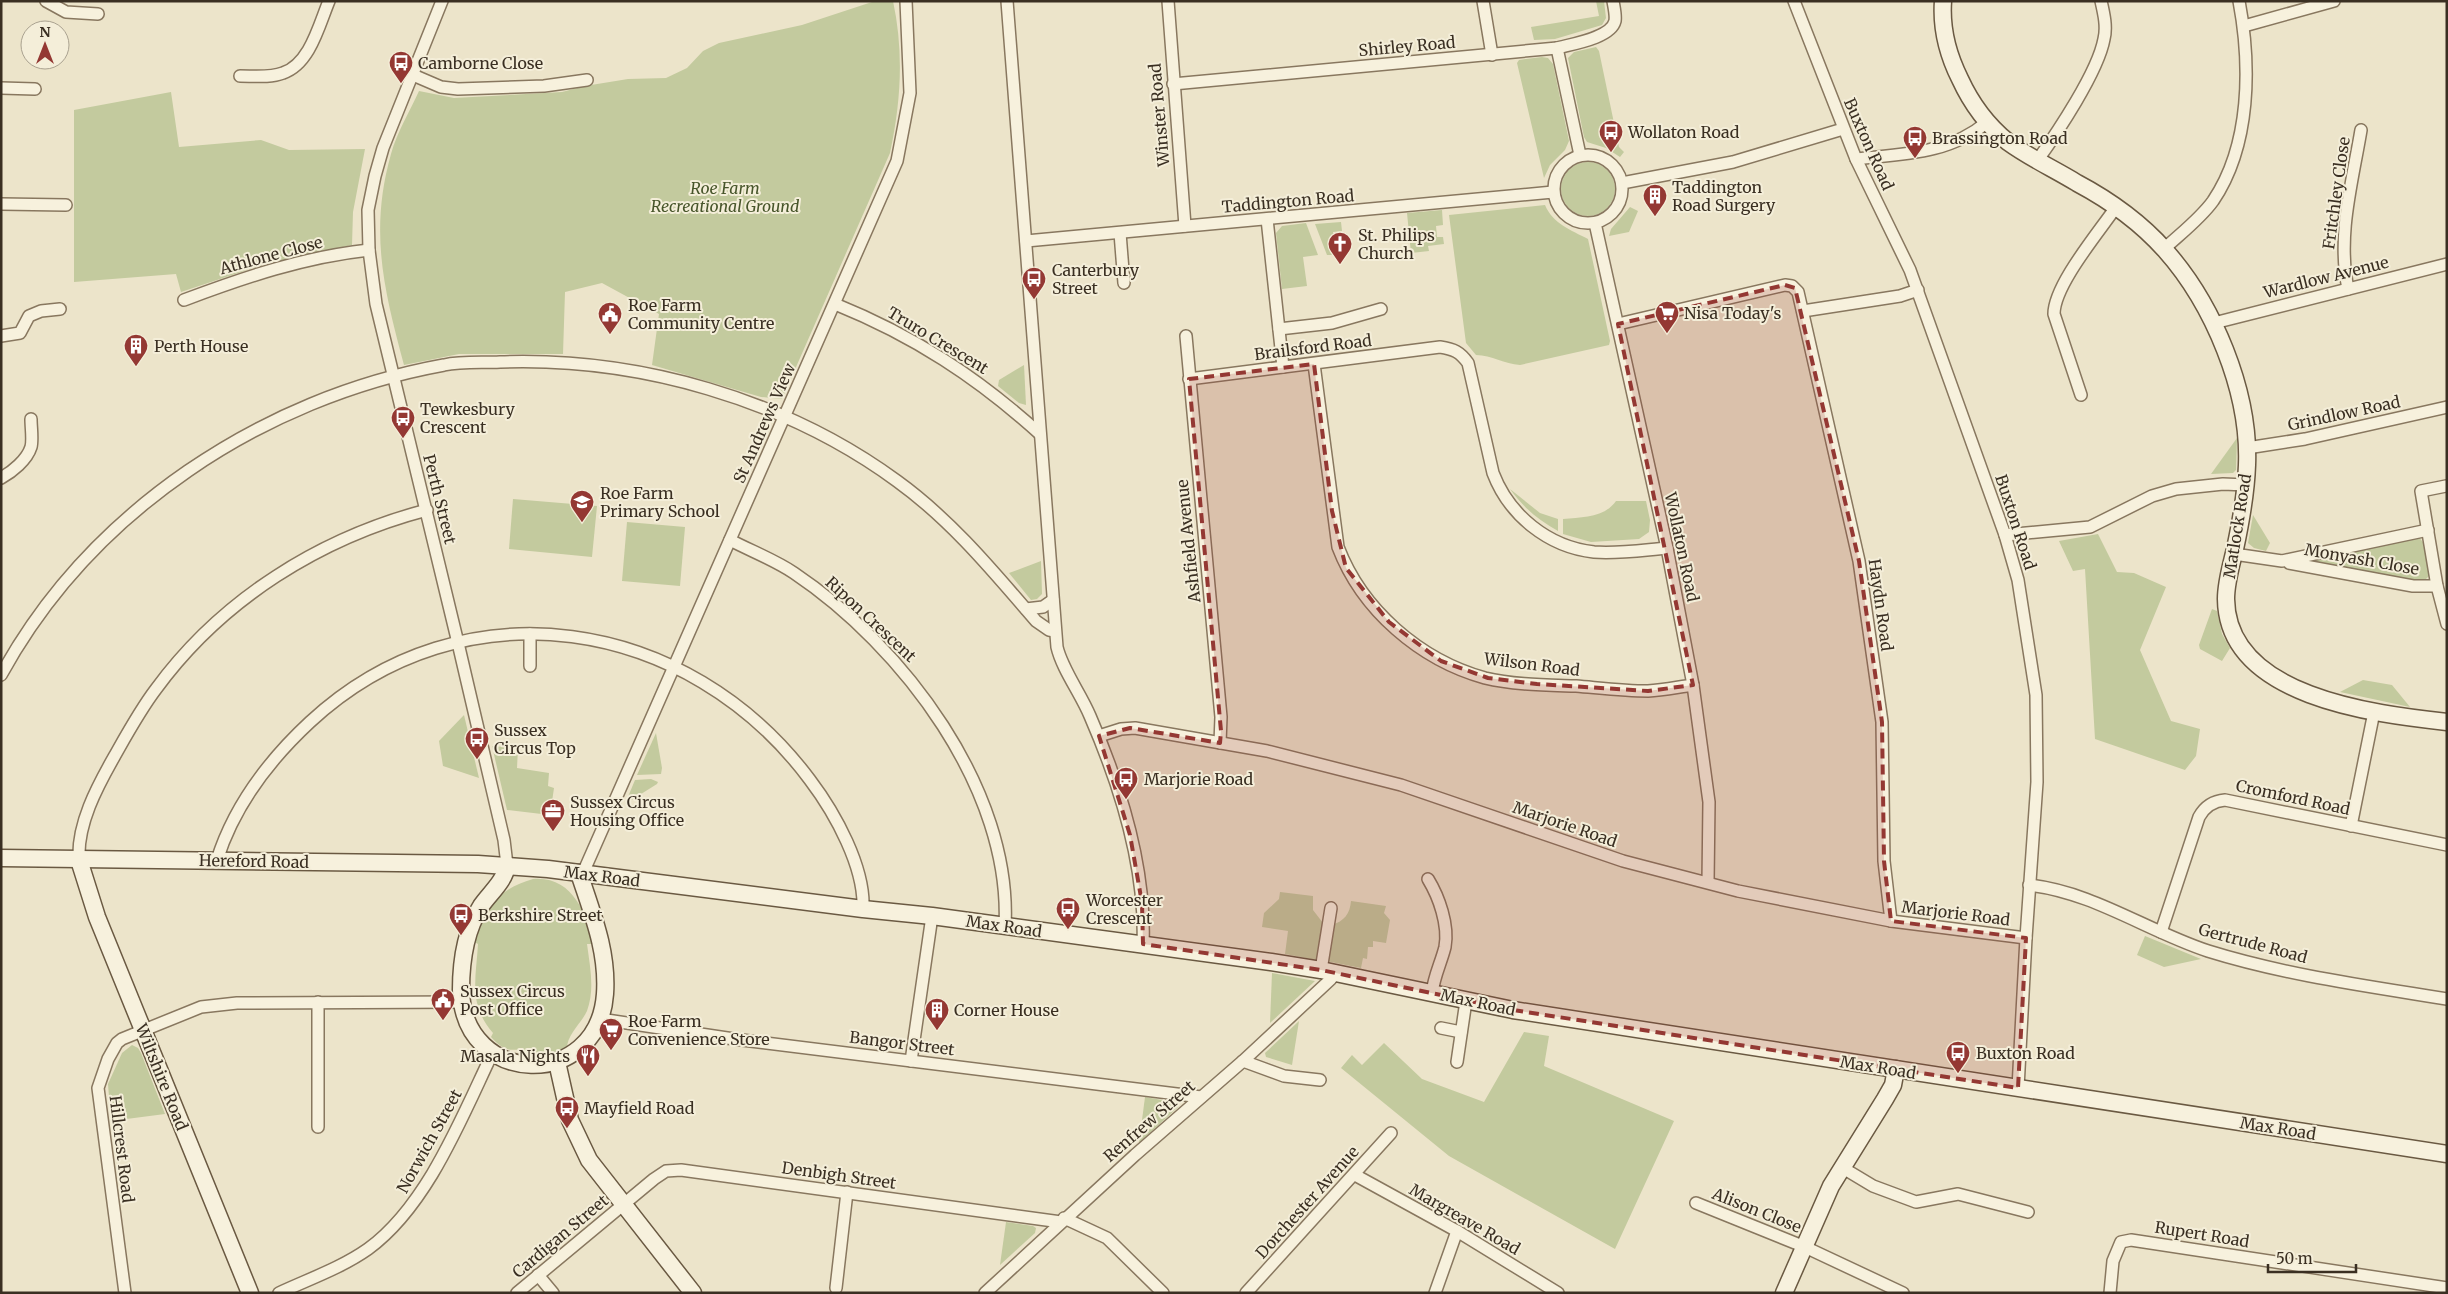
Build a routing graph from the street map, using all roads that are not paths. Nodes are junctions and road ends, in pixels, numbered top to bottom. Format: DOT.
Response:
graph roads {
  1 [pos="46,1"];
  2 [pos="329,1"];
  3 [pos="442,1"];
  4 [pos="907,1"];
  5 [pos="1007,1"];
  6 [pos="1168,1"];
  7 [pos="1483,1"];
  8 [pos="1613,1"];
  9 [pos="1794,1"];
  10 [pos="1943,1"];
  11 [pos="2101,1"];
  12 [pos="2239,1"];
  13 [pos="2334,1"];
  14 [pos="98,14"];
  15 [pos="2244,26"];
  16 [pos="1557,48"];
  17 [pos="1492,55"];
  18 [pos="413,75"];
  19 [pos="240,76"];
  20 [pos="587,80"];
  21 [pos="1173,84"];
  22 [pos="1,88"];
  23 [pos="35,89"];
  24 [pos="1987,122"];
  25 [pos="1843,129"];
  26 [pos="2361,130"];
  27 [pos="1580,154"];
  28 [pos="1856,159"];
  29 [pos="2037,161"];
  30 [pos="1622,183"];
  31 [pos="1553,192"];
  32 [pos="1,204"];
  33 [pos="66,205"];
  34 [pos="2116,207"];
  35 [pos="1267,219"];
  36 [pos="1594,223"];
  37 [pos="1185,226"];
  38 [pos="1120,233"];
  39 [pos="1026,241"];
  40 [pos="2164,249"];
  41 [pos="369,250"];
  42 [pos="2447,264"];
  43 [pos="1124,283"];
  44 [pos="2348,289"];
  45 [pos="1918,290"];
  46 [pos="184,300"];
  47 [pos="835,304"];
  48 [pos="60,309"];
  49 [pos="1381,309"];
  50 [pos="1804,311"];
  51 [pos="2214,323"];
  52 [pos="1618,324"];
  53 [pos="1279,329"];
  54 [pos="1,336"];
  55 [pos="1186,336"];
  56 [pos="1314,364"];
  57 [pos="1283,367"];
  58 [pos="392,378"];
  59 [pos="1189,380"];
  60 [pos="2081,395"];
  61 [pos="2447,407"];
  62 [pos="785,418"];
  63 [pos="31,420"];
  64 [pos="1040,434"];
  65 [pos="2247,448"];
  66 [pos="1,478"];
  67 [pos="2246,484"];
  68 [pos="2446,486"];
  69 [pos="427,510"];
  70 [pos="2428,530"];
  71 [pos="2005,535"];
  72 [pos="730,540"];
  73 [pos="1667,548"];
  74 [pos="2234,554"];
  75 [pos="2282,561"];
  76 [pos="2438,586"];
  77 [pos="1053,600"];
  78 [pos="1026,610"];
  79 [pos="2447,624"];
  80 [pos="1055,631"];
  81 [pos="530,634"];
  82 [pos="458,643"];
  83 [pos="530,666"];
  84 [pos="674,666"];
  85 [pos="1,674"];
  86 [pos="1693,685"];
  87 [pos="2374,712"];
  88 [pos="2447,722"];
  89 [pos="1099,736"];
  90 [pos="1220,743"];
  91 [pos="2351,826"];
  92 [pos="2447,845"];
  93 [pos="1,858"];
  94 [pos="79,860"];
  95 [pos="217,860"];
  96 [pos="507,865"];
  97 [pos="581,873"];
  98 [pos="1428,879"];
  99 [pos="1708,882"];
  100 [pos="2030,885"];
  101 [pos="1331,908"];
  102 [pos="863,909"];
  103 [pos="932,916"];
  104 [pos="1891,921"];
  105 [pos="1005,926"];
  106 [pos="2161,932"];
  107 [pos="2026,938"];
  108 [pos="1143,944"];
  109 [pos="1327,971"];
  110 [pos="1432,992"];
  111 [pos="2447,999"];
  112 [pos="1466,1001"];
  113 [pos="318,1002"];
  114 [pos="462,1002"];
  115 [pos="600,1019"];
  116 [pos="1441,1028"];
  117 [pos="143,1029"];
  118 [pos="1462,1032"];
  119 [pos="492,1054"];
  120 [pos="911,1061"];
  121 [pos="557,1062"];
  122 [pos="1243,1062"];
  123 [pos="1457,1062"];
  124 [pos="1896,1069"];
  125 [pos="1320,1080"];
  126 [pos="2018,1088"];
  127 [pos="1201,1097"];
  128 [pos="318,1127"];
  129 [pos="1391,1133"];
  130 [pos="2447,1154"];
  131 [pos="1843,1168"];
  132 [pos="1355,1175"];
  133 [pos="847,1192"];
  134 [pos="624,1204"];
  135 [pos="1696,1204"];
  136 [pos="2028,1212"];
  137 [pos="1063,1220"];
  138 [pos="1457,1231"];
  139 [pos="1804,1247"];
  140 [pos="538,1275"];
  141 [pos="836,1288"];
  142 [pos="2447,1288"];
  143 [pos="2110,1292"];
  144 [pos="125,1293"];
  145 [pos="250,1293"];
  146 [pos="279,1293"];
  147 [pos="517,1293"];
  148 [pos="553,1293"];
  149 [pos="693,1293"];
  150 [pos="985,1293"];
  151 [pos="1163,1293"];
  152 [pos="1246,1293"];
  153 [pos="1435,1293"];
  154 [pos="1558,1293"];
  155 [pos="1784,1293"];
  156 [pos="1903,1293"];
  1 -- 14 [label="street"];
  2 -- 19 [label="street"];
  3 -- 18 [label="street, Perth Street"];
  4 -- 47 [label="street, St Andrews View"];
  5 -- 39 [label="street"];
  6 -- 21 [label="street, Winster Road"];
  7 -- 17 [label="street"];
  8 -- 16 [label="street, Shirley Road"];
  9 -- 25 [label="street, Buxton Road"];
  10 -- 24 [label="street, Matlock Road"];
  11 -- 29 [label="street"];
  12 -- 15 [label="street"];
  13 -- 15 [label="street"];
  15 -- 40 [label="street"];
  16 -- 17 [label="street, Shirley Road"];
  16 -- 27 [label="street"];
  17 -- 21 [label="street, Shirley Road"];
  18 -- 20 [label="street"];
  18 -- 41 [label="street, Perth Street"];
  21 -- 37 [label="street, Winster Road"];
  22 -- 23 [label="street"];
  24 -- 28 [label="street"];
  24 -- 29 [label="street, Matlock Road"];
  25 -- 28 [label="street, Buxton Road"];
  25 -- 30 [label="street"];
  26 -- 44 [label="street, Fritchley Close"];
  27 -- 30 [label="street"];
  27 -- 31 [label="street"];
  28 -- 45 [label="street, Buxton Road"];
  29 -- 34 [label="street, Matlock Road"];
  30 -- 36 [label="street"];
  31 -- 35 [label="street, Taddington Road"];
  31 -- 36 [label="street"];
  32 -- 33 [label="street"];
  34 -- 40 [label="street, Matlock Road"];
  34 -- 60 [label="street"];
  35 -- 37 [label="street, Taddington Road"];
  35 -- 53 [label="street"];
  36 -- 52 [label="street, Wollaton Road"];
  37 -- 38 [label="street, Taddington Road"];
  38 -- 39 [label="street, Taddington Road"];
  38 -- 43 [label="street"];
  39 -- 64 [label="street"];
  40 -- 51 [label="street, Matlock Road"];
  41 -- 46 [label="street, Athlone Close"];
  41 -- 58 [label="street, Perth Street"];
  42 -- 44 [label="street, Wardlow Avenue"];
  44 -- 51 [label="street, Wardlow Avenue"];
  45 -- 50 [label="street"];
  45 -- 71 [label="street, Buxton Road"];
  47 -- 62 [label="street, St Andrews View"];
  47 -- 64 [label="street, Truro Crescent"];
  48 -- 54 [label="street"];
  49 -- 53 [label="street"];
  50 -- 52 [label="street, Haydn Road"];
  50 -- 104 [label="street, Haydn Road"];
  51 -- 65 [label="street, Matlock Road"];
  52 -- 73 [label="street, Wollaton Road"];
  53 -- 57 [label="street"];
  55 -- 59 [label="street, Ashfield Avenue"];
  56 -- 57 [label="street, Brailsford Road"];
  56 -- 73 [label="street, Brailsford Road"];
  56 -- 86 [label="street, Wilson Road"];
  57 -- 59 [label="street, Brailsford Road"];
  58 -- 62 [label="street"];
  58 -- 69 [label="street, Perth Street"];
  58 -- 85 [label="street"];
  59 -- 90 [label="street, Ashfield Avenue"];
  61 -- 65 [label="street, Grindlow Road"];
  62 -- 72 [label="street, St Andrews View"];
  62 -- 78 [label="street"];
  63 -- 66 [label="street"];
  64 -- 77 [label="street"];
  65 -- 67 [label="street, Matlock Road"];
  67 -- 71 [label="street"];
  67 -- 74 [label="street, Matlock Road"];
  68 -- 70 [label="street, Monyash Close"];
  69 -- 82 [label="street, Perth Street"];
  69 -- 94 [label="street"];
  70 -- 75 [label="street, Monyash Close"];
  70 -- 76 [label="street, Monyash Close"];
  71 -- 100 [label="street, Buxton Road"];
  72 -- 84 [label="street, St Andrews View"];
  72 -- 105 [label="street, Ripon Crescent"];
  73 -- 86 [label="street, Wollaton Road"];
  74 -- 75 [label="street, Monyash Close"];
  74 -- 87 [label="street, Matlock Road"];
  75 -- 76 [label="street, Monyash Close"];
  76 -- 79 [label="street, Monyash Close"];
  77 -- 78 [label="street"];
  77 -- 80 [label="street"];
  78 -- 80 [label="street"];
  80 -- 89 [label="street"];
  81 -- 82 [label="street"];
  81 -- 83 [label="street"];
  81 -- 84 [label="street"];
  82 -- 95 [label="street"];
  82 -- 96 [label="street, Perth Street"];
  84 -- 97 [label="street, St Andrews View"];
  84 -- 102 [label="street"];
  86 -- 99 [label="street, Wollaton Road"];
  87 -- 88 [label="street, Matlock Road"];
  87 -- 91 [label="street"];
  89 -- 90 [label="street, Marjorie Road"];
  89 -- 108 [label="street"];
  90 -- 99 [label="street, Marjorie Road"];
  91 -- 92 [label="street, Cromford Road"];
  91 -- 106 [label="street, Cromford Road"];
  93 -- 94 [label="street, Hereford Road"];
  94 -- 95 [label="street, Hereford Road"];
  94 -- 117 [label="street, Wiltshire Road"];
  95 -- 96 [label="street, Hereford Road"];
  96 -- 97 [label="street, Max Road"];
  96 -- 114 [label="street"];
  97 -- 102 [label="street, Max Road"];
  97 -- 115 [label="street"];
  98 -- 110 [label="street"];
  99 -- 104 [label="street, Marjorie Road"];
  100 -- 106 [label="street, Gertrude Road"];
  100 -- 107 [label="street, Buxton Road"];
  101 -- 109 [label="street"];
  102 -- 103 [label="street, Max Road"];
  103 -- 105 [label="street, Max Road"];
  103 -- 120 [label="street"];
  104 -- 107 [label="street, Marjorie Road"];
  105 -- 108 [label="street, Max Road"];
  106 -- 111 [label="street, Gertrude Road"];
  107 -- 126 [label="street, Buxton Road"];
  108 -- 109 [label="street, Max Road"];
  109 -- 110 [label="street, Max Road"];
  109 -- 122 [label="street, Renfrew Street"];
  110 -- 112 [label="street, Max Road"];
  112 -- 118 [label="street"];
  112 -- 124 [label="street, Max Road"];
  113 -- 114 [label="street"];
  113 -- 117 [label="street"];
  113 -- 128 [label="street"];
  114 -- 119 [label="street"];
  115 -- 120 [label="street, Bangor Street"];
  115 -- 121 [label="street"];
  116 -- 118 [label="street"];
  117 -- 144 [label="street, Hillcrest Road"];
  117 -- 145 [label="street, Wiltshire Road"];
  118 -- 123 [label="street"];
  119 -- 121 [label="street"];
  119 -- 146 [label="street, Norwich Street"];
  120 -- 127 [label="street, Bangor Street"];
  121 -- 134 [label="street"];
  122 -- 125 [label="street"];
  122 -- 127 [label="street, Renfrew Street"];
  124 -- 126 [label="street, Max Road"];
  124 -- 131 [label="street"];
  126 -- 130 [label="street, Max Road"];
  127 -- 137 [label="street, Renfrew Street"];
  129 -- 132 [label="street, Dorchester Avenue"];
  131 -- 136 [label="street"];
  131 -- 139 [label="street"];
  132 -- 138 [label="street, Margreave Road"];
  132 -- 152 [label="street, Dorchester Avenue"];
  133 -- 134 [label="street, Denbigh Street"];
  133 -- 137 [label="street, Denbigh Street"];
  133 -- 141 [label="street"];
  134 -- 140 [label="street, Cardigan Street"];
  134 -- 149 [label="street"];
  135 -- 139 [label="street, Alison Close"];
  137 -- 150 [label="street, Renfrew Street"];
  137 -- 151 [label="street, Denbigh Street"];
  138 -- 153 [label="street"];
  138 -- 154 [label="street, Margreave Road"];
  139 -- 155 [label="street"];
  139 -- 156 [label="street, Alison Close"];
  140 -- 147 [label="street, Cardigan Street"];
  140 -- 148 [label="street"];
  142 -- 143 [label="street, Rupert Road"];
}
